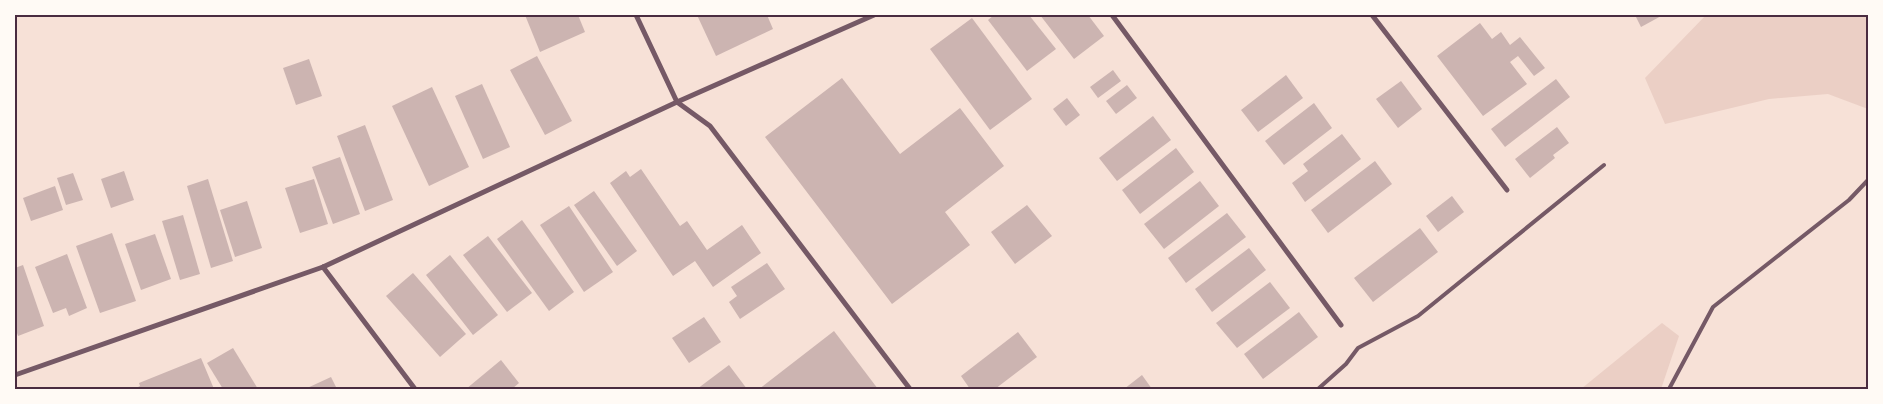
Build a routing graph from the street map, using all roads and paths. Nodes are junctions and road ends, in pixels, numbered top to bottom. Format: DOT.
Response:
graph roads {
  1 [pos="636,15"];
  2 [pos="874,15"];
  3 [pos="1112,15"];
  4 [pos="1372,15"];
  5 [pos="677,102"];
  6 [pos="1604,165"];
  7 [pos="1868,180"];
  8 [pos="1507,190"];
  9 [pos="323,266"];
  10 [pos="1341,325"];
  11 [pos="15,375"];
  12 [pos="415,389"];
  13 [pos="910,389"];
  14 [pos="1318,389"];
  15 [pos="1669,389"];
  1 -- 5 [label="street"];
  2 -- 5 [label="street"];
  3 -- 10 [label="street"];
  4 -- 8 [label="street"];
  5 -- 9 [label="street"];
  5 -- 13 [label="street"];
  6 -- 14 [label="lane"];
  7 -- 15 [label="lane"];
  9 -- 11 [label="street"];
  9 -- 12 [label="street"];
}
